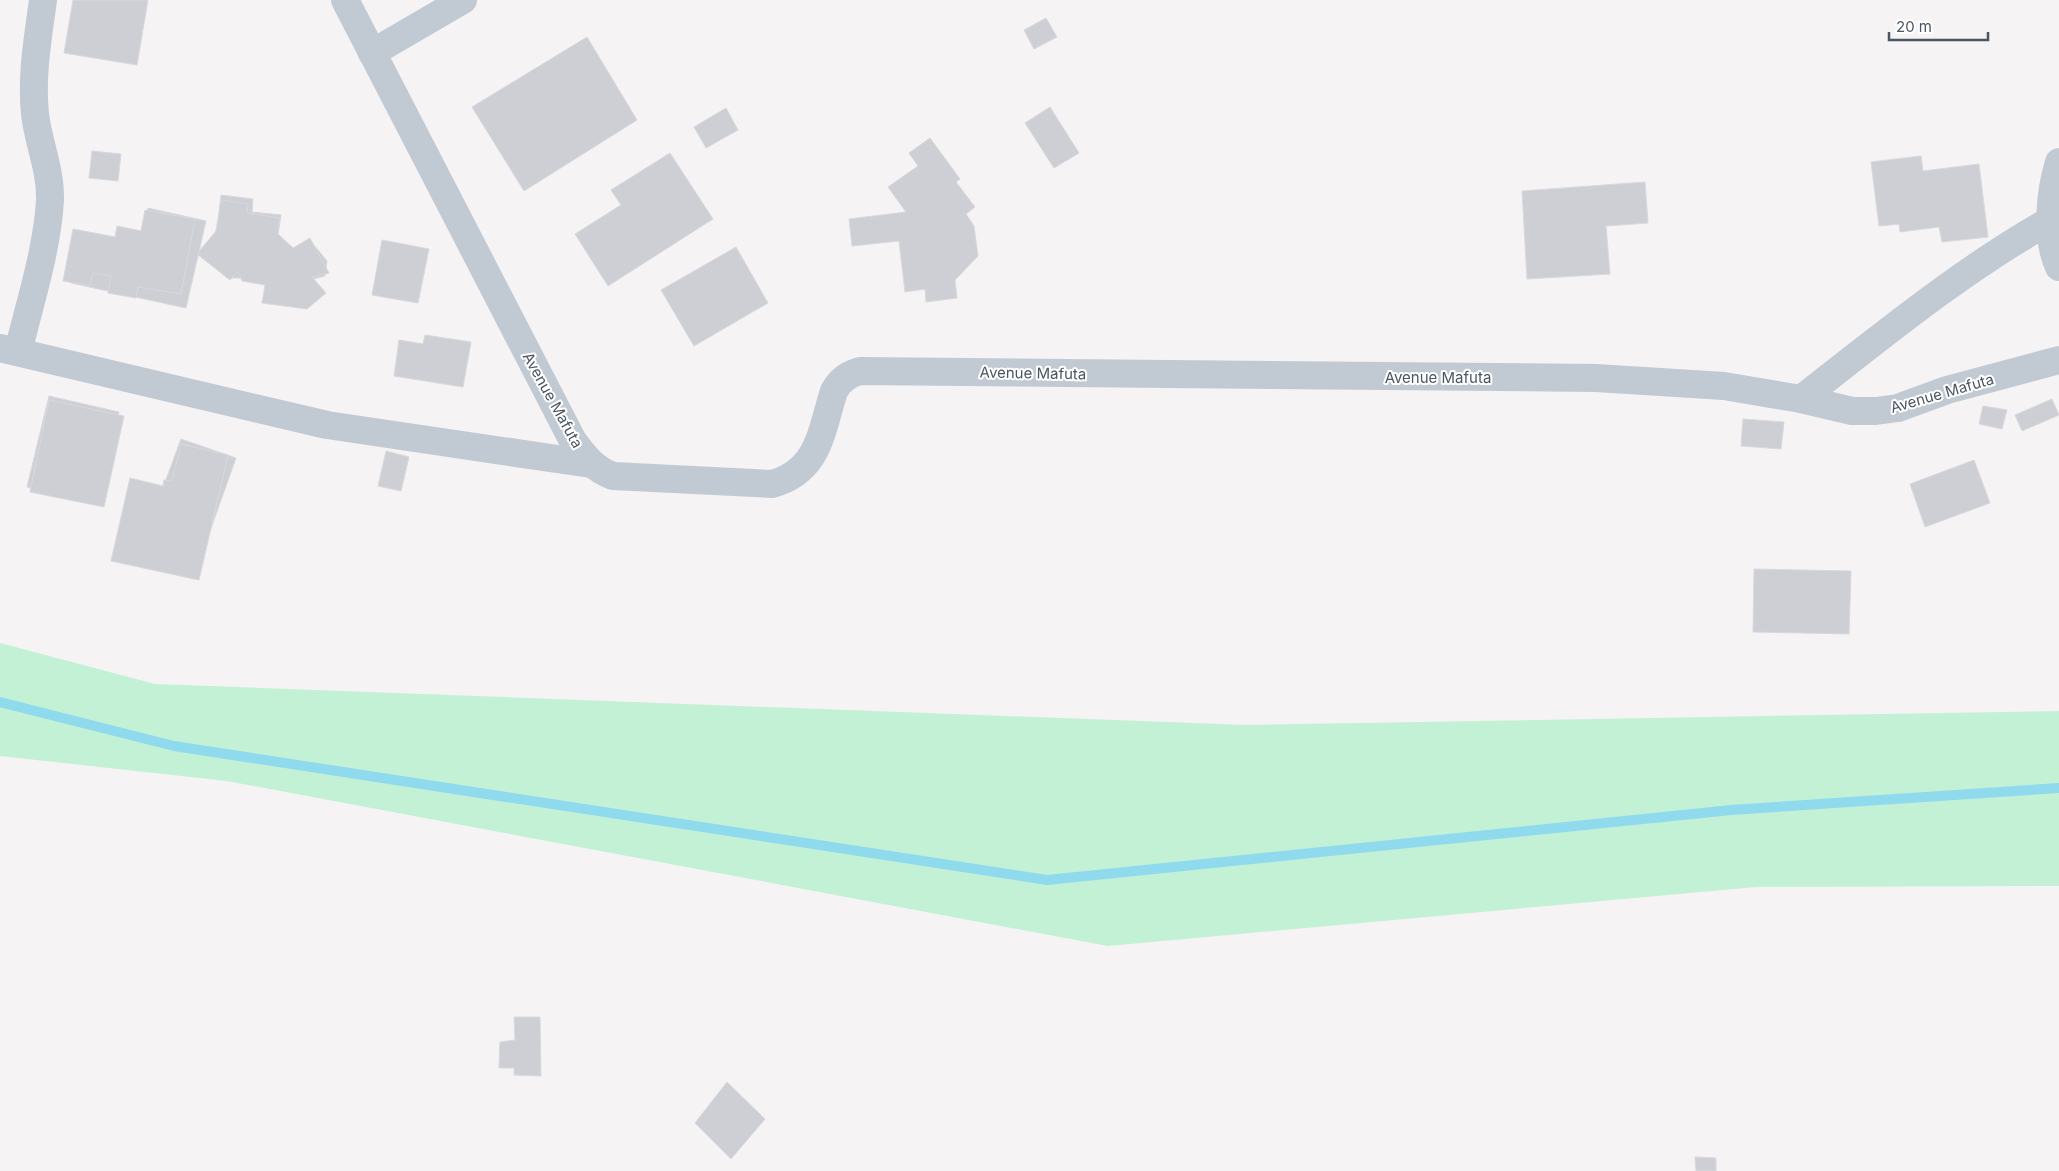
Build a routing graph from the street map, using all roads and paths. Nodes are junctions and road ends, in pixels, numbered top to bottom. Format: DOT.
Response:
graph roads {
  1 [pos="43,0"];
  2 [pos="345,0"];
  3 [pos="463,0"];
  4 [pos="372,53"];
  5 [pos="2059,162"];
  6 [pos="2050,220"];
  7 [pos="2059,266"];
  8 [pos="9,350"];
  9 [pos="2059,360"];
  10 [pos="1801,399"];
  11 [pos="591,464"];
  1 -- 8 [label="street"];
  2 -- 4 [label="street, Avenue Mafuta"];
  3 -- 4 [label="street"];
  4 -- 11 [label="street, Avenue Mafuta"];
  5 -- 6 [label="street"];
  6 -- 7 [label="street"];
  6 -- 10 [label="street"];
  8 -- 11 [label="street"];
  9 -- 10 [label="street, Avenue Mafuta"];
  10 -- 11 [label="street, Avenue Mafuta"];
}
